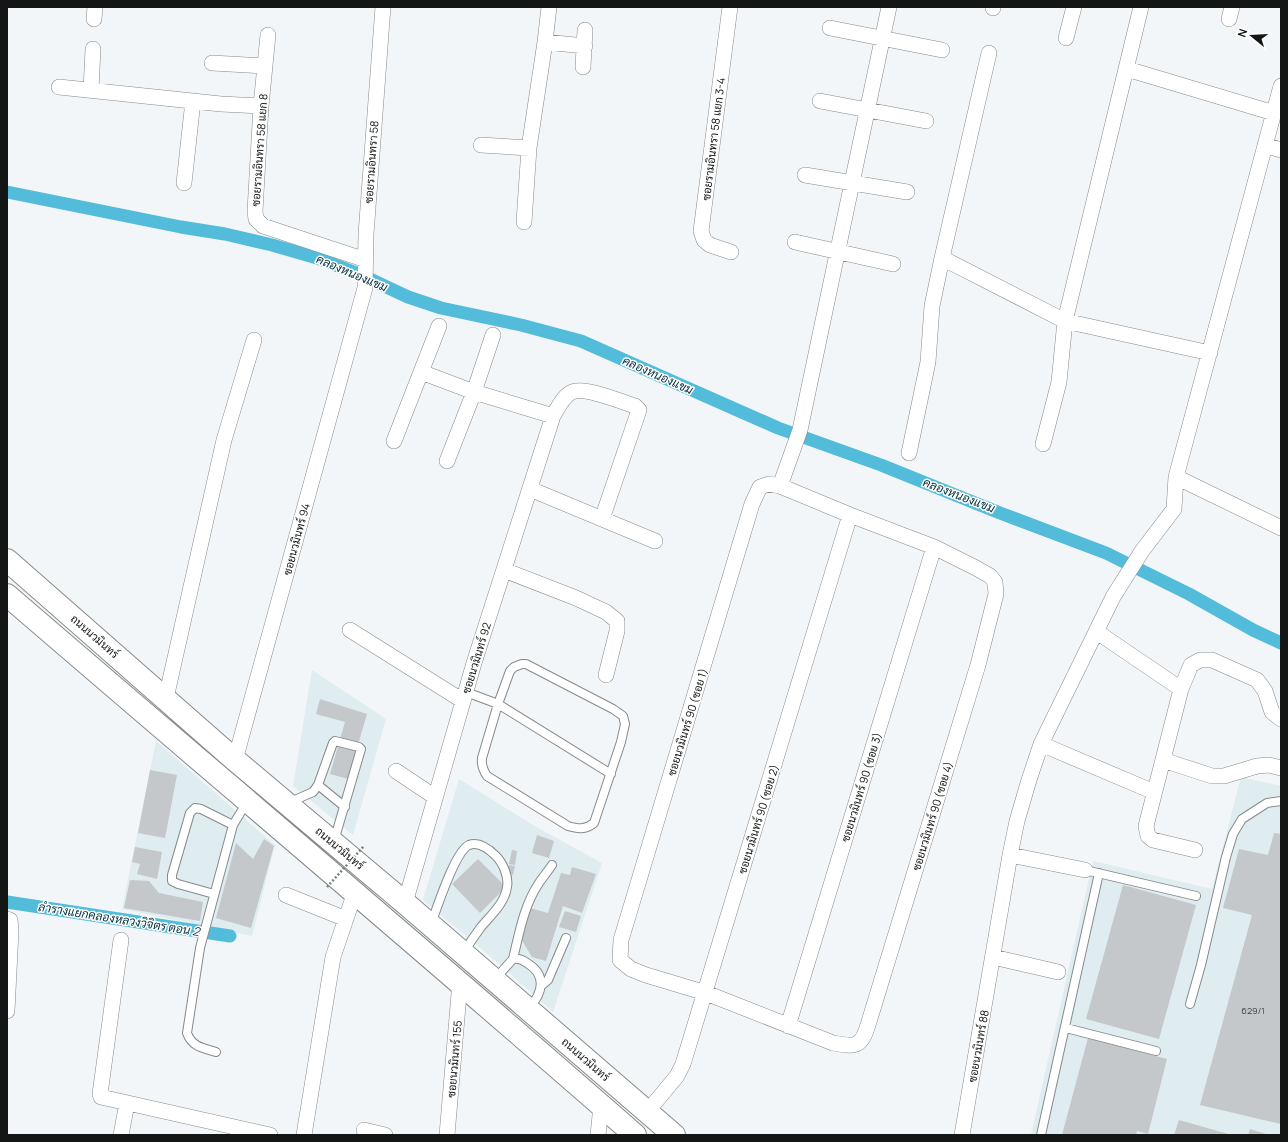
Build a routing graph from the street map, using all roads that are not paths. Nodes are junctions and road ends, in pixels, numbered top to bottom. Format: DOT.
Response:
graph roads {
  1 [pos="383,7"];
  2 [pos="548,7"];
  3 [pos="730,7"];
  4 [pos="889,7"];
  5 [pos="1074,7"];
  6 [pos="1141,7"];
  7 [pos="830,28"];
  8 [pos="586,30"];
  9 [pos="268,35"];
  10 [pos="1066,38"];
  11 [pos="882,39"];
  12 [pos="545,42"];
  13 [pos="585,46"];
  14 [pos="93,49"];
  15 [pos="942,50"];
  16 [pos="989,53"];
  17 [pos="212,63"];
  18 [pos="265,66"];
  19 [pos="584,67"];
  20 [pos="1127,69"];
  21 [pos="1281,86"];
  22 [pos="59,87"];
  23 [pos="91,90"];
  24 [pos="193,101"];
  25 [pos="820,101"];
  26 [pos="261,106"];
  27 [pos="867,110"];
  28 [pos="1274,113"];
  29 [pos="926,121"];
  30 [pos="1265,145"];
  31 [pos="481,146"];
  32 [pos="529,148"];
  33 [pos="1281,150"];
  34 [pos="805,175"];
  35 [pos="184,183"];
  36 [pos="852,184"];
  37 [pos="907,192"];
  38 [pos="524,222"];
  39 [pos="795,242"];
  40 [pos="838,251"];
  41 [pos="731,252"];
  42 [pos="942,258"];
  43 [pos="366,262"];
  44 [pos="893,264"];
  45 [pos="357,317"];
  46 [pos="1065,321"];
  47 [pos="439,326"];
  48 [pos="493,335"];
  49 [pos="254,340"];
  50 [pos="1210,352"];
  51 [pos="421,372"];
  52 [pos="474,392"];
  53 [pos="553,416"];
  54 [pos="394,441"];
  55 [pos="1042,444"];
  56 [pos="908,453"];
  57 [pos="447,461"];
  58 [pos="1176,477"];
  59 [pos="780,486"];
  60 [pos="530,489"];
  61 [pos="850,515"];
  62 [pos="602,519"];
  63 [pos="1281,528"];
  64 [pos="655,541"];
  65 [pos="934,547"];
  66 [pos="7,560"];
  67 [pos="504,570"];
  68 [pos="7,595"];
  69 [pos="350,630"];
  70 [pos="1097,632"];
  71 [pos="606,675"];
  72 [pos="1181,689"];
  73 [pos="465,696"];
  74 [pos="166,698"];
  75 [pos="498,704"];
  76 [pos="1281,719"];
  77 [pos="1041,744"];
  78 [pos="235,760"];
  79 [pos="1163,760"];
  80 [pos="1281,768"];
  81 [pos="396,771"];
  82 [pos="611,774"];
  83 [pos="219,778"];
  84 [pos="318,785"];
  85 [pos="1154,792"];
  86 [pos="435,797"];
  87 [pos="1281,801"];
  88 [pos="248,802"];
  89 [pos="288,804"];
  90 [pos="345,807"];
  91 [pos="233,825"];
  92 [pos="334,842"];
  93 [pos="1195,850"];
  94 [pos="1010,855"];
  95 [pos="552,865"];
  96 [pos="1092,871"];
  97 [pos="355,892"];
  98 [pos="214,894"];
  99 [pos="286,895"];
  100 [pos="1196,896"];
  101 [pos="405,903"];
  102 [pos="7,919"];
  103 [pos="346,919"];
  104 [pos="431,925"];
  105 [pos="566,938"];
  106 [pos="121,940"];
  107 [pos="463,953"];
  108 [pos="994,957"];
  109 [pos="513,959"];
  110 [pos="1058,972"];
  111 [pos="494,980"];
  112 [pos="460,982"];
  113 [pos="541,986"];
  114 [pos="706,993"];
  115 [pos="1190,1004"];
  116 [pos="528,1009"];
  117 [pos="7,1011"];
  118 [pos="788,1026"];
  119 [pos="1066,1028"];
  120 [pos="216,1052"];
  121 [pos="1156,1052"];
  122 [pos="127,1103"];
  123 [pos="601,1106"];
  124 [pos="646,1112"];
  125 [pos="222,1130"];
  126 [pos="364,1130"];
  127 [pos="121,1135"];
  128 [pos="270,1135"];
  129 [pos="304,1135"];
  130 [pos="385,1135"];
  131 [pos="447,1135"];
  132 [pos="598,1135"];
  133 [pos="635,1135"];
  134 [pos="674,1135"];
  135 [pos="962,1135"];
  136 [pos="1041,1135"];
  1 -- 43 [label="street, ซอยรามอินทรา 58"];
  2 -- 12 [label="street"];
  3 -- 41 [label="street, ซอยรามอินทรา 58 แยก 3-4"];
  4 -- 11 [label="street"];
  5 -- 10 [label="street"];
  6 -- 20 [label="street"];
  7 -- 11 [label="street"];
  8 -- 13 [label="street"];
  9 -- 18 [label="street, ซอยรามอินทรา 58 แยก 8"];
  11 -- 15 [label="street"];
  11 -- 27 [label="street"];
  12 -- 13 [label="street"];
  12 -- 32 [label="street"];
  13 -- 19 [label="street"];
  14 -- 23 [label="street"];
  16 -- 42 [label="street"];
  17 -- 18 [label="street"];
  18 -- 26 [label="street, ซอยรามอินทรา 58 แยก 8"];
  20 -- 28 [label="street"];
  20 -- 46 [label="street"];
  21 -- 28 [label="street, ซอยนวมินทร์ 88"];
  22 -- 23 [label="street"];
  23 -- 24 [label="street"];
  24 -- 26 [label="street"];
  24 -- 35 [label="street"];
  25 -- 27 [label="street"];
  26 -- 43 [label="street, ซอยรามอินทรา 58 แยก 8"];
  27 -- 29 [label="street"];
  27 -- 36 [label="street"];
  28 -- 30 [label="street, ซอยนวมินทร์ 88"];
  30 -- 33 [label="street"];
  30 -- 50 [label="street, ซอยนวมินทร์ 88"];
  31 -- 32 [label="street"];
  32 -- 38 [label="street"];
  34 -- 36 [label="street"];
  36 -- 37 [label="street"];
  36 -- 40 [label="street"];
  39 -- 40 [label="street"];
  40 -- 44 [label="street"];
  40 -- 59 [label="street"];
  42 -- 46 [label="street"];
  42 -- 56 [label="street"];
  43 -- 45 [label="street, ซอยรามอินทรา 58"];
  45 -- 78 [label="street, ซอยนวมินทร์ 94"];
  46 -- 50 [label="street"];
  46 -- 55 [label="street"];
  47 -- 51 [label="street"];
  48 -- 52 [label="street"];
  49 -- 74 [label="street"];
  50 -- 58 [label="street, ซอยนวมินทร์ 88"];
  51 -- 52 [label="street"];
  51 -- 54 [label="street"];
  52 -- 53 [label="street"];
  52 -- 57 [label="street"];
  53 -- 60 [label="street, ซอยนวมินทร์ 92"];
  53 -- 62 [label="street, ซอยนวมินทร์ 92"];
  58 -- 63 [label="street"];
  58 -- 70 [label="street, ซอยนวมินทร์ 88"];
  59 -- 61 [label="street"];
  59 -- 114 [label="street, ซอยนวมินทร์ 90 (ซอย 1)"];
  60 -- 62 [label="street"];
  60 -- 67 [label="street, ซอยนวมินทร์ 92"];
  61 -- 65 [label="street"];
  61 -- 114 [label="street, ซอยนวมินทร์ 90 (ซอย 2)"];
  62 -- 64 [label="street"];
  65 -- 118 [label="street, ซอยนวมินทร์ 90 (ซอย 3)"];
  65 -- 118 [label="street, ซอยนวมินทร์ 90 (ซอย 4)"];
  66 -- 74 [label="main road, ถนนนวมินทร์"];
  67 -- 71 [label="street"];
  67 -- 73 [label="street, ซอยนวมินทร์ 92"];
  68 -- 83 [label="main road"];
  69 -- 73 [label="street"];
  70 -- 72 [label="street"];
  70 -- 77 [label="street, ซอยนวมินทร์ 88"];
  72 -- 76 [label="street"];
  72 -- 79 [label="street"];
  73 -- 75 [label="lane"];
  73 -- 86 [label="street, ซอยนวมินทร์ 92"];
  74 -- 78 [label="main road, ถนนนวมินทร์"];
  75 -- 82 [label="lane"];
  75 -- 82 [label="lane"];
  75 -- 82 [label="lane"];
  77 -- 85 [label="street"];
  77 -- 94 [label="street, ซอยนวมินทร์ 88"];
  78 -- 83 [label="main road"];
  78 -- 89 [label="main road, ถนนนวมินทร์"];
  79 -- 80 [label="street"];
  79 -- 85 [label="street"];
  81 -- 86 [label="street"];
  83 -- 88 [label="main road"];
  84 -- 89 [label="lane"];
  84 -- 90 [label="lane"];
  84 -- 90 [label="lane"];
  85 -- 93 [label="street"];
  86 -- 101 [label="street, ซอยนวมินทร์ 92"];
  87 -- 115 [label="lane"];
  88 -- 91 [label="lane"];
  88 -- 97 [label="main road"];
  89 -- 92 [label="main road, ถนนนวมินทร์"];
  90 -- 92 [label="lane"];
  91 -- 98 [label="lane"];
  91 -- 98 [label="lane"];
  92 -- 101 [label="main road, ถนนนวมินทร์"];
  94 -- 96 [label="street"];
  94 -- 108 [label="street, ซอยนวมินทร์ 88"];
  95 -- 109 [label="lane"];
  96 -- 100 [label="lane"];
  96 -- 119 [label="lane"];
  97 -- 103 [label="street"];
  97 -- 112 [label="main road"];
  98 -- 120 [label="lane"];
  99 -- 103 [label="street"];
  101 -- 104 [label="main road, ถนนนวมินทร์"];
  102 -- 117 [label="street"];
  103 -- 129 [label="street"];
  104 -- 107 [label="main road, ถนนนวมินทร์"];
  104 -- 107 [label="lane"];
  105 -- 113 [label="lane"];
  106 -- 122 [label="street"];
  107 -- 111 [label="main road, ถนนนวมินทร์"];
  108 -- 110 [label="street"];
  108 -- 135 [label="street, ซอยนวมินทร์ 88"];
  109 -- 111 [label="lane"];
  109 -- 113 [label="lane"];
  111 -- 116 [label="main road, ถนนนวมินทร์"];
  112 -- 123 [label="main road"];
  112 -- 131 [label="street, ซอยนวมินทร์ 155"];
  113 -- 116 [label="lane"];
  114 -- 118 [label="street"];
  114 -- 124 [label="street, ซอยนวมินทร์ 90 (ซอย 2)"];
  116 -- 124 [label="main road, ถนนนวมินทร์"];
  119 -- 121 [label="lane"];
  119 -- 136 [label="lane"];
  122 -- 125 [label="street"];
  122 -- 127 [label="street"];
  123 -- 132 [label="street"];
  123 -- 133 [label="main road"];
  124 -- 134 [label="main road, ถนนนวมินทร์"];
  125 -- 128 [label="street"];
  126 -- 130 [label="street"];
}
